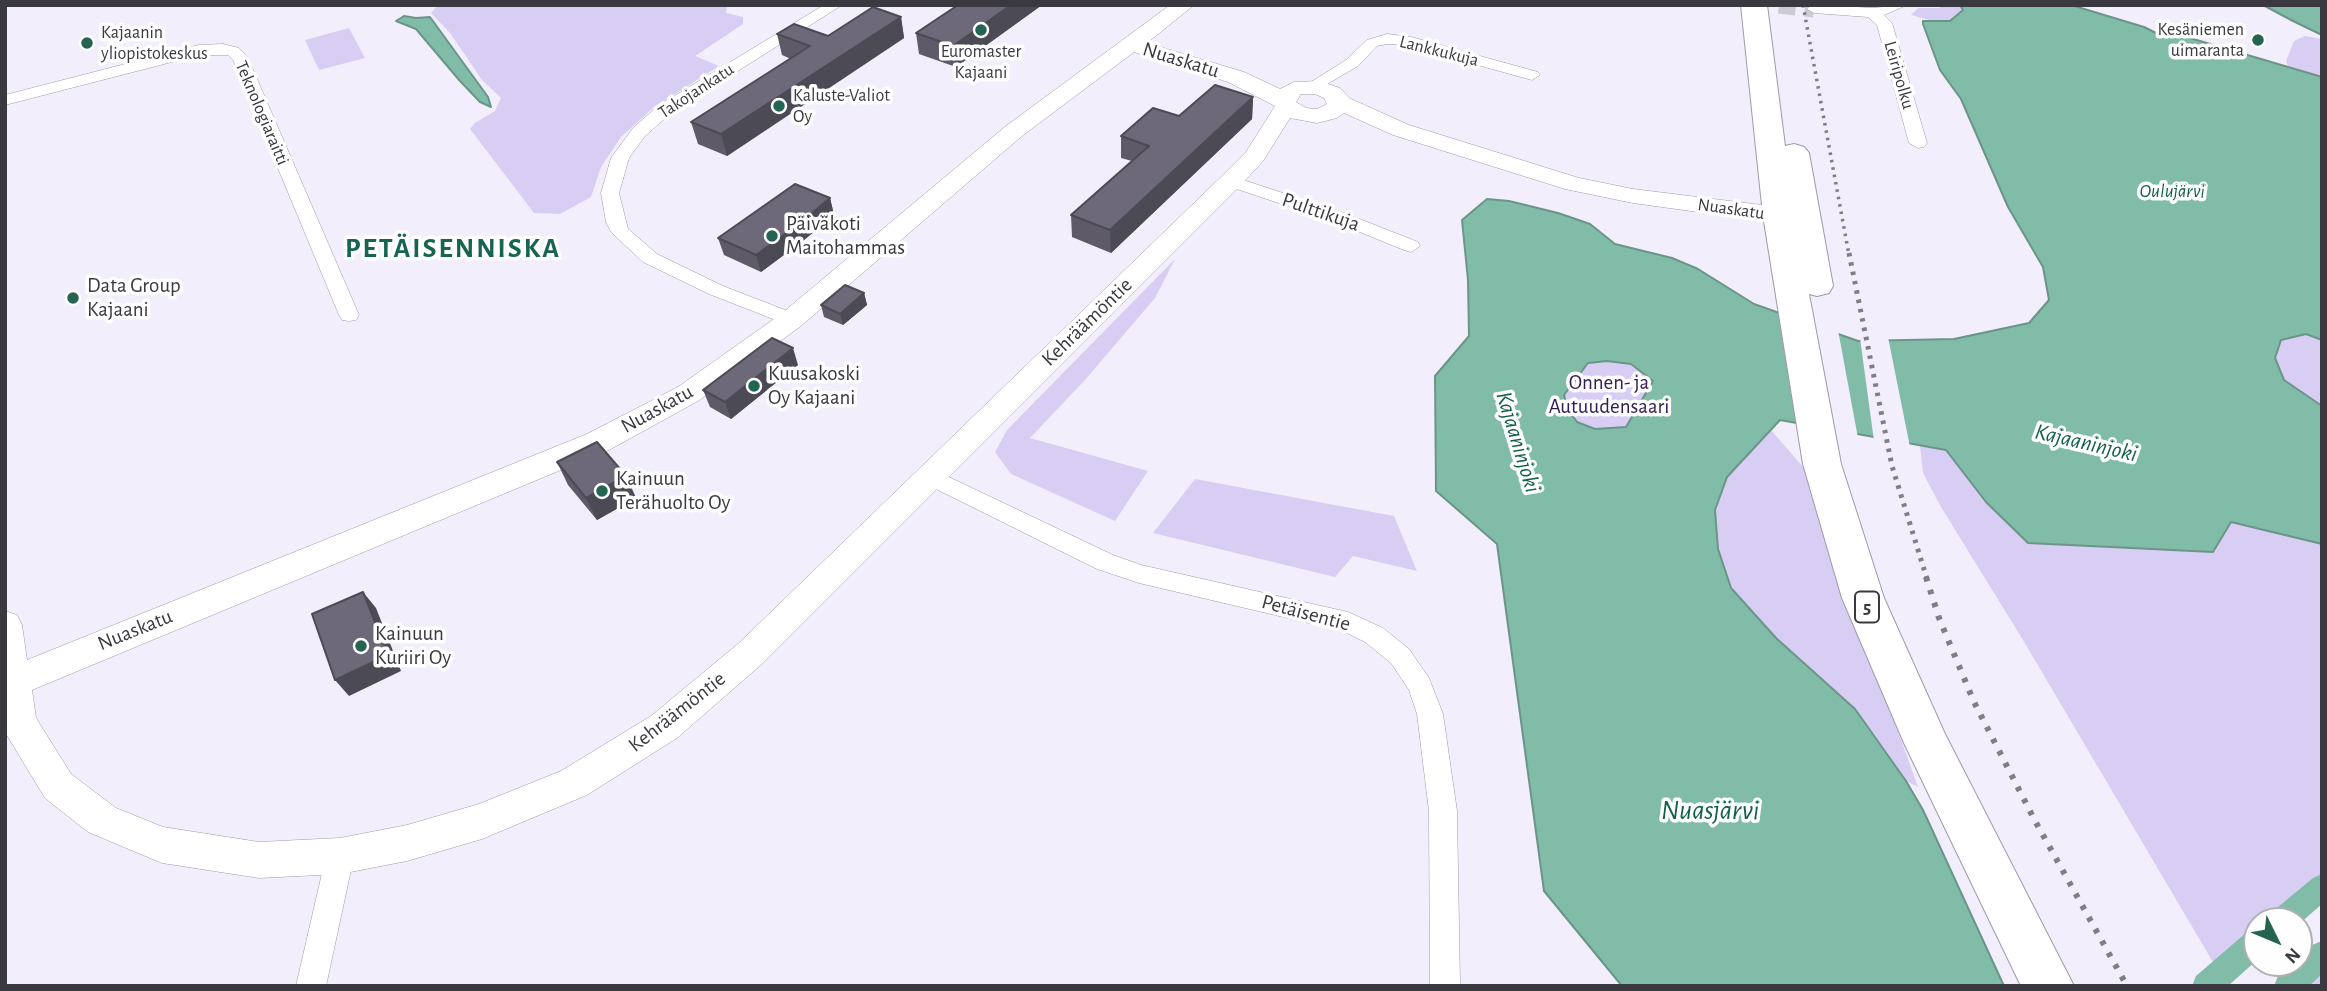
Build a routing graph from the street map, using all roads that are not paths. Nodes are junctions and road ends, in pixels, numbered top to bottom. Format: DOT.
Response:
graph roads {
  1 [pos="835,5"];
  2 [pos="1184,5"];
  3 [pos="1754,5"];
  4 [pos="1900,5"];
  5 [pos="1814,9"];
  6 [pos="1872,13"];
  7 [pos="1132,45"];
  8 [pos="1352,63"];
  9 [pos="1532,75"];
  10 [pos="1295,95"];
  11 [pos="5,100"];
  12 [pos="1327,107"];
  13 [pos="1918,143"];
  14 [pos="1255,156"];
  15 [pos="1231,181"];
  16 [pos="1792,217"];
  17 [pos="1411,246"];
  18 [pos="349,314"];
  19 [pos="791,320"];
  20 [pos="932,477"];
  21 [pos="5,625"];
  22 [pos="9,683"];
  23 [pos="340,856"];
  24 [pos="311,986"];
  25 [pos="1446,986"];
  26 [pos="2048,986"];
  1 -- 19 [label="street, Takojankatu"];
  2 -- 7 [label="street"];
  3 -- 16 [label="highway, 5"];
  4 -- 6 [label="street"];
  5 -- 6 [label="street"];
  6 -- 13 [label="street, Leiripolku"];
  7 -- 10 [label="street, Nuaskatu"];
  7 -- 19 [label="street, Nuaskatu"];
  8 -- 9 [label="street, Lankkukuja"];
  8 -- 10 [label="street, Lankkukuja"];
  8 -- 12 [label="street, Lankkukuja"];
  10 -- 12 [label="street"];
  10 -- 12 [label="street"];
  10 -- 14 [label="street, Kehräämöntie"];
  11 -- 18 [label="street, Teknologiaraitti"];
  12 -- 14 [label="street, Kehräämöntie"];
  12 -- 16 [label="street, Nuaskatu"];
  14 -- 15 [label="street, Kehräämöntie"];
  15 -- 17 [label="street, Pulttikuja"];
  15 -- 20 [label="street, Kehräämöntie"];
  16 -- 26 [label="highway, 5"];
  19 -- 22 [label="street, Nuaskatu"];
  20 -- 23 [label="street, Kehräämöntie"];
  20 -- 25 [label="street, Petäisentie"];
  21 -- 22 [label="street, Kehräämöntie"];
  22 -- 23 [label="street, Kehräämöntie"];
  23 -- 24 [label="street"];
}
